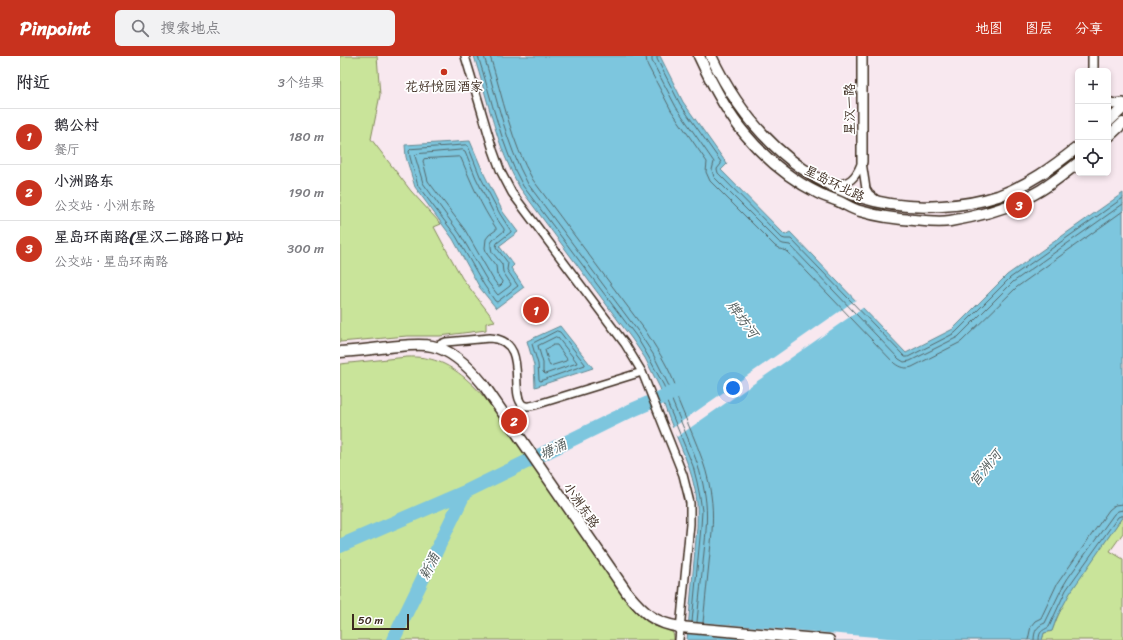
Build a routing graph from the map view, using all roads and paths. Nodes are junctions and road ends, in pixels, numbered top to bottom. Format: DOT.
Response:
graph roads {
  1 [pos="464,56"];
  2 [pos="699,56"];
  3 [pos="711,56"];
  4 [pos="862,56"];
  5 [pos="1093,56"];
  6 [pos="1093,68"];
  7 [pos="1111,103"];
  8 [pos="1123,103"];
  9 [pos="1123,108"];
  10 [pos="1111,119"];
  11 [pos="1123,123"];
  12 [pos="1111,134"];
  13 [pos="1075,149"];
  14 [pos="862,162"];
  15 [pos="1075,165"];
  16 [pos="832,186"];
  17 [pos="880,203"];
  18 [pos="436,348"];
  19 [pos="340,352"];
  20 [pos="642,372"];
  21 [pos="684,627"];
  22 [pos="678,640"];
  23 [pos="829,640"];
  1 -- 20 [label="street"];
  2 -- 15 [label="main road, 星岛环北路"];
  3 -- 16 [label="main road, 星岛环北路"];
  4 -- 14 [label="street, 星汉一路"];
  5 -- 6 [label="street"];
  7 -- 8 [label="street"];
  9 -- 10 [label="main road"];
  11 -- 12 [label="main road"];
  13 -- 17 [label="main road, 星岛环北路"];
  14 -- 16 [label="street"];
  14 -- 17 [label="street, 星汉一路"];
  16 -- 17 [label="main road, 星岛环北路"];
  18 -- 19 [label="main road, 小洲东路"];
  18 -- 20 [label="street"];
  18 -- 21 [label="main road, 小洲东路"];
  20 -- 21 [label="street"];
  21 -- 22 [label="street"];
  21 -- 23 [label="main road, 小洲东路"];
}
